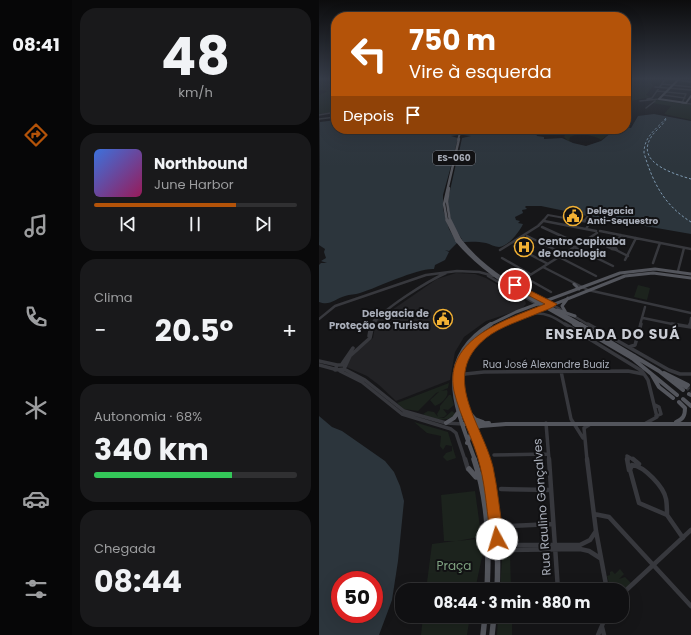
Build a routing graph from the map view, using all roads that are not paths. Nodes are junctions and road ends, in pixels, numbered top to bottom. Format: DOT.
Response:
graph roads {
  1 [pos="331,113"];
  2 [pos="320,115"];
  3 [pos="331,117"];
  4 [pos="319,119"];
  5 [pos="461,134"];
  6 [pos="544,221"];
  7 [pos="584,221"];
  8 [pos="589,222"];
  9 [pos="542,227"];
  10 [pos="586,229"];
  11 [pos="598,232"];
  12 [pos="527,236"];
  13 [pos="621,236"];
  14 [pos="589,238"];
  15 [pos="636,238"];
  16 [pos="660,243"];
  17 [pos="579,244"];
  18 [pos="514,246"];
  19 [pos="574,247"];
  20 [pos="684,248"];
  21 [pos="615,249"];
  22 [pos="691,249"];
  23 [pos="500,250"];
  24 [pos="564,254"];
  25 [pos="628,256"];
  26 [pos="559,257"];
  27 [pos="502,258"];
  28 [pos="625,260"];
  29 [pos="653,263"];
  30 [pos="548,264"];
  31 [pos="613,266"];
  32 [pos="543,267"];
  33 [pos="678,271"];
  34 [pos="530,274"];
  35 [pos="691,274"];
  36 [pos="427,275"];
  37 [pos="596,276"];
  38 [pos="435,278"];
  39 [pos="526,278"];
  40 [pos="691,278"];
  41 [pos="519,282"];
  42 [pos="511,283"];
  43 [pos="574,284"];
  44 [pos="599,285"];
  45 [pos="519,287"];
  46 [pos="583,288"];
  47 [pos="551,292"];
  48 [pos="606,294"];
  49 [pos="570,297"];
  50 [pos="545,300"];
  51 [pos="638,301"];
  52 [pos="552,304"];
  53 [pos="654,304"];
  54 [pos="537,305"];
  55 [pos="645,307"];
  56 [pos="543,308"];
  57 [pos="524,310"];
  58 [pos="565,311"];
  59 [pos="691,313"];
  60 [pos="575,316"];
  61 [pos="520,317"];
  62 [pos="643,318"];
  63 [pos="691,318"];
  64 [pos="319,319"];
  65 [pos="585,322"];
  66 [pos="691,326"];
  67 [pos="586,327"];
  68 [pos="571,328"];
  69 [pos="600,331"];
  70 [pos="583,335"];
  71 [pos="589,339"];
  72 [pos="629,347"];
  73 [pos="633,357"];
  74 [pos="319,361"];
  75 [pos="319,364"];
  76 [pos="341,367"];
  77 [pos="334,369"];
  78 [pos="561,371"];
  79 [pos="637,371"];
  80 [pos="691,374"];
  81 [pos="459,379"];
  82 [pos="686,387"];
  83 [pos="675,397"];
  84 [pos="691,406"];
  85 [pos="466,410"];
  86 [pos="459,411"];
  87 [pos="691,419"];
  88 [pos="573,422"];
  89 [pos="598,422"];
  90 [pos="446,423"];
  91 [pos="471,423"];
  92 [pos="485,423"];
  93 [pos="546,423"];
  94 [pos="646,423"];
  95 [pos="673,423"];
  96 [pos="683,423"];
  97 [pos="463,424"];
  98 [pos="499,424"];
  99 [pos="691,424"];
  100 [pos="473,429"];
  101 [pos="584,440"];
  102 [pos="467,443"];
  103 [pos="548,454"];
  104 [pos="493,455"];
  105 [pos="486,466"];
  106 [pos="640,466"];
  107 [pos="469,469"];
  108 [pos="630,473"];
  109 [pos="479,476"];
  110 [pos="482,485"];
  111 [pos="501,489"];
  112 [pos="551,490"];
  113 [pos="594,514"];
  114 [pos="667,515"];
  115 [pos="487,524"];
  116 [pos="553,524"];
  117 [pos="510,526"];
  118 [pos="497,528"];
  119 [pos="691,530"];
  120 [pos="596,531"];
  121 [pos="683,538"];
  122 [pos="555,547"];
  123 [pos="498,550"];
  124 [pos="601,559"];
  125 [pos="653,565"];
  126 [pos="487,583"];
  127 [pos="497,583"];
  128 [pos="558,583"];
  129 [pos="606,583"];
  130 [pos="629,587"];
  131 [pos="691,606"];
  132 [pos="484,623"];
  133 [pos="493,623"];
  134 [pos="603,623"];
  135 [pos="602,627"];
  136 [pos="483,635"];
  137 [pos="492,635"];
  138 [pos="598,635"];
  139 [pos="603,635"];
  1 -- 2 [label="street"];
  3 -- 4 [label="street"];
  5 -- 73 [label="main road, ES-060, bridge"];
  6 -- 7 [label="street"];
  6 -- 10 [label="street"];
  6 -- 23 [label="street"];
  7 -- 8 [label="street"];
  7 -- 8 [label="street"];
  8 -- 10 [label="street"];
  9 -- 17 [label="street"];
  10 -- 11 [label="street"];
  11 -- 13 [label="street"];
  11 -- 14 [label="street"];
  12 -- 24 [label="street"];
  13 -- 15 [label="street"];
  13 -- 21 [label="street"];
  14 -- 17 [label="street"];
  14 -- 21 [label="street"];
  15 -- 16 [label="street"];
  15 -- 25 [label="street"];
  16 -- 20 [label="street"];
  16 -- 29 [label="street"];
  17 -- 19 [label="street"];
  18 -- 30 [label="street"];
  19 -- 24 [label="street"];
  19 -- 31 [label="street"];
  20 -- 22 [label="street"];
  20 -- 33 [label="street"];
  21 -- 25 [label="street"];
  24 -- 26 [label="street"];
  25 -- 28 [label="street"];
  26 -- 30 [label="street"];
  26 -- 37 [label="street"];
  27 -- 34 [label="street"];
  30 -- 32 [label="street"];
  32 -- 34 [label="street"];
  32 -- 43 [label="street"];
  33 -- 35 [label="main road"];
  33 -- 46 [label="main road"];
  34 -- 39 [label="street"];
  36 -- 38 [label="street"];
  36 -- 42 [label="street"];
  36 -- 64 [label="street"];
  38 -- 54 [label="street"];
  38 -- 76 [label="street"];
  39 -- 41 [label="street"];
  39 -- 47 [label="street"];
  40 -- 44 [label="main road"];
  41 -- 42 [label="street"];
  41 -- 45 [label="street"];
  42 -- 45 [label="street"];
  43 -- 46 [label="main road"];
  43 -- 46 [label="street"];
  44 -- 46 [label="main road"];
  44 -- 48 [label="street"];
  45 -- 50 [label="street"];
  46 -- 48 [label="street"];
  46 -- 49 [label="main road"];
  46 -- 50 [label="main road"];
  48 -- 51 [label="street"];
  49 -- 52 [label="main road"];
  49 -- 58 [label="main road"];
  50 -- 52 [label="street"];
  50 -- 54 [label="main road"];
  51 -- 53 [label="street"];
  51 -- 55 [label="street"];
  52 -- 56 [label="main road"];
  52 -- 58 [label="street"];
  53 -- 55 [label="street"];
  53 -- 59 [label="street"];
  54 -- 56 [label="street"];
  54 -- 57 [label="main road"];
  55 -- 62 [label="street"];
  56 -- 57 [label="main road"];
  56 -- 60 [label="main road"];
  56 -- 61 [label="main road"];
  57 -- 86 [label="main road"];
  58 -- 60 [label="street"];
  60 -- 65 [label="street"];
  61 -- 68 [label="street"];
  61 -- 81 [label="main road"];
  62 -- 66 [label="street"];
  62 -- 72 [label="street"];
  63 -- 66 [label="street"];
  65 -- 67 [label="street"];
  65 -- 69 [label="street"];
  67 -- 68 [label="street"];
  67 -- 70 [label="street"];
  68 -- 70 [label="street"];
  69 -- 71 [label="street"];
  69 -- 72 [label="street"];
  70 -- 71 [label="street"];
  71 -- 79 [label="street"];
  72 -- 80 [label="street"];
  73 -- 82 [label="main road, ES-060"];
  73 -- 83 [label="main road, ES-060"];
  74 -- 76 [label="street"];
  75 -- 77 [label="street"];
  76 -- 77 [label="street"];
  76 -- 77 [label="street"];
  76 -- 90 [label="street"];
  76 -- 107 [label="street"];
  78 -- 79 [label="street, Rua José Alexandre Buaiz"];
  78 -- 81 [label="street, Rua José Alexandre Buaiz"];
  78 -- 88 [label="street"];
  79 -- 94 [label="street"];
  81 -- 85 [label="main road"];
  84 -- 95 [label="main road"];
  85 -- 91 [label="main road"];
  85 -- 92 [label="main road"];
  86 -- 90 [label="main road"];
  86 -- 97 [label="main road"];
  87 -- 96 [label="main road"];
  88 -- 89 [label="main road"];
  88 -- 93 [label="main road"];
  88 -- 101 [label="street"];
  89 -- 94 [label="main road"];
  89 -- 101 [label="street"];
  90 -- 97 [label="street"];
  91 -- 92 [label="main road"];
  91 -- 97 [label="main road"];
  91 -- 100 [label="main road"];
  92 -- 98 [label="main road"];
  93 -- 98 [label="main road"];
  93 -- 103 [label="street, Rua Raulino Gonçalves"];
  94 -- 95 [label="main road"];
  95 -- 96 [label="main road"];
  96 -- 99 [label="main road"];
  97 -- 102 [label="main road"];
  98 -- 100 [label="main road"];
  100 -- 102 [label="main road"];
  100 -- 105 [label="main road"];
  101 -- 113 [label="street"];
  102 -- 109 [label="main road"];
  103 -- 104 [label="street"];
  103 -- 112 [label="street, Rua Raulino Gonçalves"];
  105 -- 109 [label="main road"];
  105 -- 118 [label="main road"];
  106 -- 108 [label="street"];
  106 -- 108 [label="street"];
  106 -- 114 [label="street"];
  107 -- 109 [label="main road"];
  107 -- 110 [label="street"];
  108 -- 114 [label="street"];
  109 -- 110 [label="main road"];
  110 -- 115 [label="main road"];
  111 -- 112 [label="street"];
  112 -- 116 [label="street, Rua Raulino Gonçalves"];
  113 -- 120 [label="street"];
  113 -- 125 [label="street"];
  114 -- 121 [label="street"];
  115 -- 123 [label="main road"];
  115 -- 126 [label="main road"];
  116 -- 117 [label="street"];
  116 -- 122 [label="street, Rua Raulino Gonçalves"];
  118 -- 122 [label="street"];
  118 -- 123 [label="main road"];
  119 -- 121 [label="street"];
  120 -- 122 [label="street"];
  120 -- 124 [label="street"];
  121 -- 125 [label="street"];
  122 -- 123 [label="street"];
  122 -- 124 [label="street"];
  122 -- 128 [label="street, Rua Raulino Gonçalves"];
  123 -- 127 [label="main road"];
  124 -- 129 [label="street"];
  125 -- 130 [label="street"];
  125 -- 131 [label="street"];
  132 -- 136 [label="main road"];
  133 -- 137 [label="main road"];
  134 -- 135 [label="street"];
  135 -- 138 [label="street"];
  135 -- 139 [label="street"];
}
